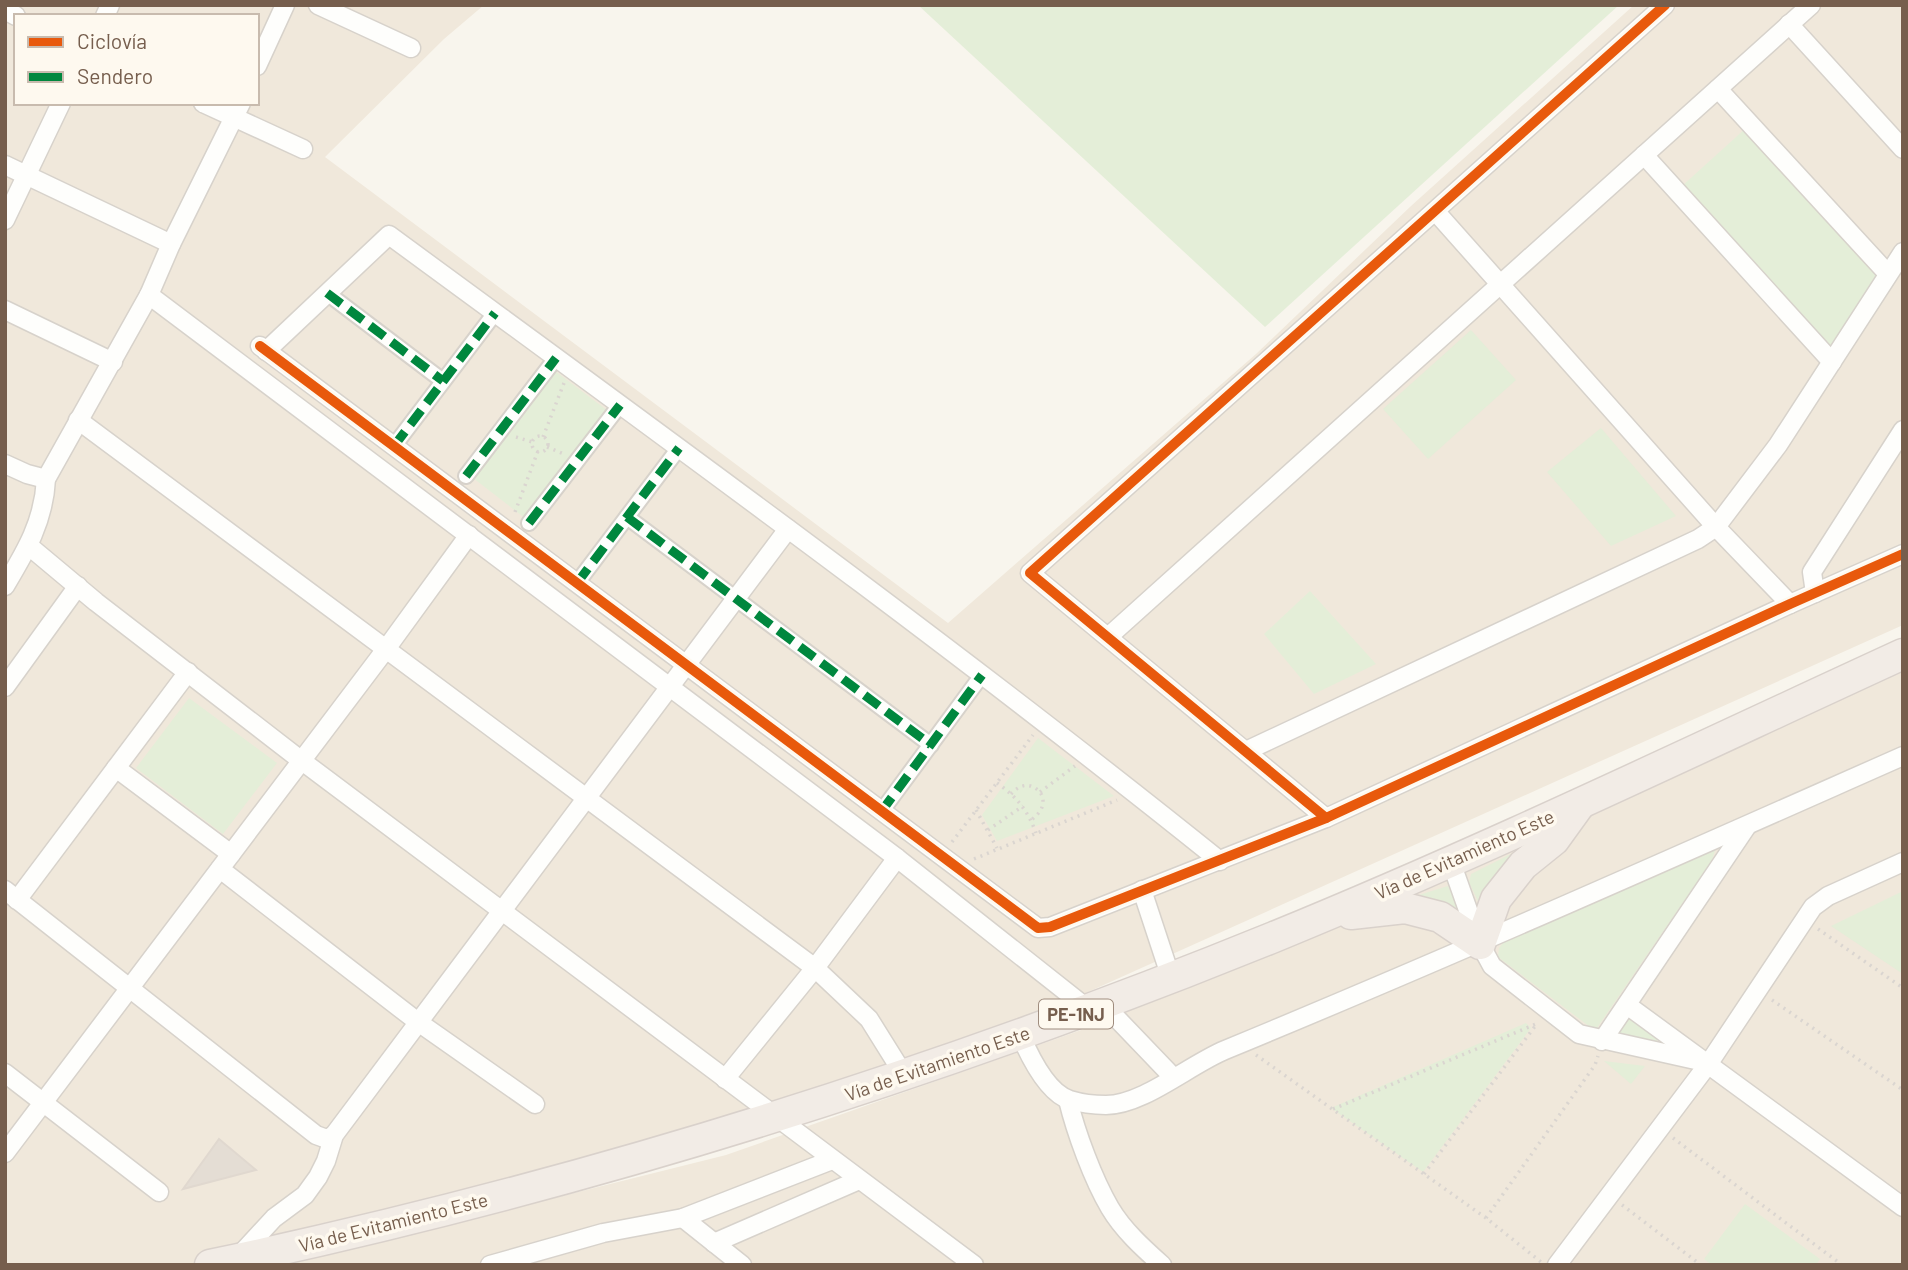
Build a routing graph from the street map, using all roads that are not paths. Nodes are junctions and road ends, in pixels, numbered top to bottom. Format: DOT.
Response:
graph roads {
  1 [pos="285,5"];
  2 [pos="318,5"];
  3 [pos="1665,5"];
  4 [pos="1811,5"];
  5 [pos="1789,24"];
  6 [pos="411,48"];
  7 [pos="259,62"];
  8 [pos="1718,89"];
  9 [pos="60,105"];
  10 [pos="213,105"];
  11 [pos="238,110"];
  12 [pos="303,149"];
  13 [pos="1903,149"];
  14 [pos="1644,155"];
  15 [pos="5,165"];
  16 [pos="25,174"];
  17 [pos="1436,212"];
  18 [pos="5,220"];
  19 [pos="171,244"];
  20 [pos="1903,252"];
  21 [pos="1888,274"];
  22 [pos="1501,285"];
  23 [pos="327,293"];
  24 [pos="149,295"];
  25 [pos="5,310"];
  26 [pos="495,313"];
  27 [pos="556,358"];
  28 [pos="113,362"];
  29 [pos="1832,362"];
  30 [pos="443,382"];
  31 [pos="620,405"];
  32 [pos="78,420"];
  33 [pos="1903,430"];
  34 [pos="394,446"];
  35 [pos="679,449"];
  36 [pos="5,464"];
  37 [pos="466,476"];
  38 [pos="46,479"];
  39 [pos="627,517"];
  40 [pos="529,523"];
  41 [pos="1716,527"];
  42 [pos="788,529"];
  43 [pos="469,535"];
  44 [pos="29,546"];
  45 [pos="1903,554"];
  46 [pos="577,583"];
  47 [pos="5,586"];
  48 [pos="78,586"];
  49 [pos="1815,593"];
  50 [pos="735,599"];
  51 [pos="1790,604"];
  52 [pos="1108,637"];
  53 [pos="386,649"];
  54 [pos="1903,654"];
  55 [pos="686,665"];
  56 [pos="188,673"];
  57 [pos="982,675"];
  58 [pos="5,687"];
  59 [pos="669,688"];
  60 [pos="930,745"];
  61 [pos="1246,751"];
  62 [pos="1903,756"];
  63 [pos="302,761"];
  64 [pos="116,768"];
  65 [pos="586,798"];
  66 [pos="1582,802"];
  67 [pos="881,811"];
  68 [pos="1326,818"];
  69 [pos="1748,825"];
  70 [pos="232,855"];
  71 [pos="897,858"];
  72 [pos="1220,861"];
  73 [pos="1451,862"];
  74 [pos="1903,862"];
  75 [pos="220,869"];
  76 [pos="1142,890"];
  77 [pos="11,895"];
  78 [pos="502,910"];
  79 [pos="1320,918"];
  80 [pos="1480,944"];
  81 [pos="815,968"];
  82 [pos="1171,978"];
  83 [pos="130,989"];
  84 [pos="1626,1005"];
  85 [pos="1095,1007"];
  86 [pos="418,1022"];
  87 [pos="1020,1034"];
  88 [pos="1602,1041"];
  89 [pos="1709,1063"];
  90 [pos="5,1073"];
  91 [pos="904,1075"];
  92 [pos="1172,1077"];
  93 [pos="725,1079"];
  94 [pos="1068,1100"];
  95 [pos="44,1102"];
  96 [pos="535,1104"];
  97 [pos="775,1117"];
  98 [pos="334,1135"];
  99 [pos="5,1153"];
  100 [pos="832,1160"];
  101 [pos="859,1180"];
  102 [pos="159,1192"];
  103 [pos="1903,1207"];
  104 [pos="683,1218"];
  105 [pos="714,1243"];
  106 [pos="225,1263"];
  107 [pos="496,1264"];
  108 [pos="742,1265"];
  109 [pos="974,1265"];
  110 [pos="1163,1265"];
  111 [pos="1557,1265"];
  1 -- 7 [label="street"];
  2 -- 6 [label="street"];
  3 -- 17 [label="street"];
  4 -- 5 [label="street"];
  5 -- 8 [label="street"];
  5 -- 13 [label="street"];
  8 -- 14 [label="street"];
  8 -- 21 [label="street"];
  9 -- 16 [label="street"];
  10 -- 11 [label="street"];
  11 -- 12 [label="street"];
  11 -- 19 [label="street"];
  14 -- 22 [label="street"];
  14 -- 29 [label="street"];
  15 -- 16 [label="street"];
  16 -- 18 [label="street"];
  16 -- 19 [label="street"];
  17 -- 22 [label="street"];
  17 -- 52 [label="street"];
  19 -- 24 [label="street"];
  20 -- 21 [label="street"];
  21 -- 29 [label="street"];
  22 -- 41 [label="street"];
  22 -- 52 [label="street"];
  23 -- 26 [label="street"];
  23 -- 30 [label="street"];
  23 -- 34 [label="street"];
  24 -- 28 [label="street"];
  24 -- 43 [label="street"];
  25 -- 28 [label="street"];
  26 -- 27 [label="street"];
  26 -- 30 [label="street"];
  27 -- 31 [label="street"];
  27 -- 37 [label="street"];
  28 -- 32 [label="street"];
  29 -- 41 [label="street"];
  30 -- 34 [label="street"];
  31 -- 35 [label="street"];
  31 -- 40 [label="street"];
  32 -- 38 [label="street"];
  32 -- 53 [label="street"];
  33 -- 49 [label="street"];
  34 -- 46 [label="street"];
  35 -- 39 [label="street"];
  35 -- 42 [label="street"];
  36 -- 38 [label="street"];
  38 -- 44 [label="street"];
  39 -- 46 [label="street"];
  39 -- 50 [label="street"];
  41 -- 51 [label="street"];
  41 -- 61 [label="street"];
  42 -- 50 [label="street"];
  42 -- 57 [label="street"];
  43 -- 53 [label="street"];
  43 -- 59 [label="street"];
  44 -- 47 [label="street"];
  44 -- 48 [label="street"];
  45 -- 49 [label="street"];
  46 -- 55 [label="street"];
  48 -- 56 [label="street"];
  48 -- 58 [label="street"];
  49 -- 51 [label="street"];
  50 -- 55 [label="street"];
  50 -- 60 [label="street"];
  51 -- 68 [label="street"];
  52 -- 61 [label="street"];
  53 -- 63 [label="street"];
  53 -- 65 [label="street"];
  54 -- 66 [label="highway, Vía de Evitamiento Este / PE-1NJ"];
  55 -- 59 [label="street"];
  55 -- 67 [label="street"];
  56 -- 63 [label="street"];
  56 -- 64 [label="street"];
  57 -- 60 [label="street"];
  57 -- 72 [label="street"];
  59 -- 65 [label="street"];
  59 -- 71 [label="street"];
  60 -- 67 [label="street"];
  61 -- 68 [label="street"];
  62 -- 69 [label="street"];
  63 -- 70 [label="street"];
  63 -- 78 [label="street"];
  64 -- 70 [label="street"];
  64 -- 77 [label="street"];
  65 -- 78 [label="street"];
  65 -- 81 [label="street"];
  66 -- 73 [label="highway, Vía de Evitamiento Este / PE-1NJ"];
  66 -- 80 [label="highway"];
  67 -- 76 [label="street"];
  68 -- 72 [label="street"];
  69 -- 80 [label="street"];
  69 -- 84 [label="street"];
  70 -- 75 [label="street"];
  71 -- 81 [label="street"];
  71 -- 85 [label="street"];
  72 -- 76 [label="street"];
  73 -- 79 [label="highway, Vía de Evitamiento Este / PE-1NJ"];
  73 -- 80 [label="street"];
  74 -- 89 [label="street"];
  75 -- 83 [label="street"];
  75 -- 86 [label="street"];
  76 -- 82 [label="street"];
  77 -- 83 [label="street"];
  78 -- 86 [label="street"];
  78 -- 93 [label="street"];
  79 -- 80 [label="highway"];
  79 -- 82 [label="highway, Vía de Evitamiento Este / PE-1NJ"];
  80 -- 88 [label="street"];
  80 -- 92 [label="street"];
  81 -- 91 [label="street"];
  81 -- 93 [label="street"];
  82 -- 85 [label="highway, Vía de Evitamiento Este / PE-1NJ"];
  83 -- 95 [label="street"];
  83 -- 98 [label="street"];
  84 -- 88 [label="street"];
  84 -- 89 [label="street"];
  85 -- 87 [label="highway, Vía de Evitamiento Este / PE-1NJ"];
  85 -- 92 [label="street"];
  86 -- 96 [label="street"];
  86 -- 98 [label="street"];
  87 -- 91 [label="highway, Vía de Evitamiento Este / PE-1NJ"];
  87 -- 94 [label="street"];
  88 -- 89 [label="street"];
  89 -- 103 [label="street"];
  89 -- 111 [label="street"];
  90 -- 95 [label="street"];
  91 -- 97 [label="highway, Vía de Evitamiento Este / PE-1NJ"];
  92 -- 94 [label="street"];
  93 -- 97 [label="street"];
  94 -- 110 [label="street"];
  95 -- 99 [label="street"];
  95 -- 102 [label="street"];
  97 -- 100 [label="street"];
  97 -- 106 [label="highway, Vía de Evitamiento Este / PE-1NJ"];
  98 -- 106 [label="street"];
  100 -- 101 [label="street"];
  100 -- 104 [label="street"];
  101 -- 105 [label="street"];
  101 -- 109 [label="street"];
  104 -- 105 [label="street"];
  104 -- 107 [label="street"];
  105 -- 108 [label="street"];
}
